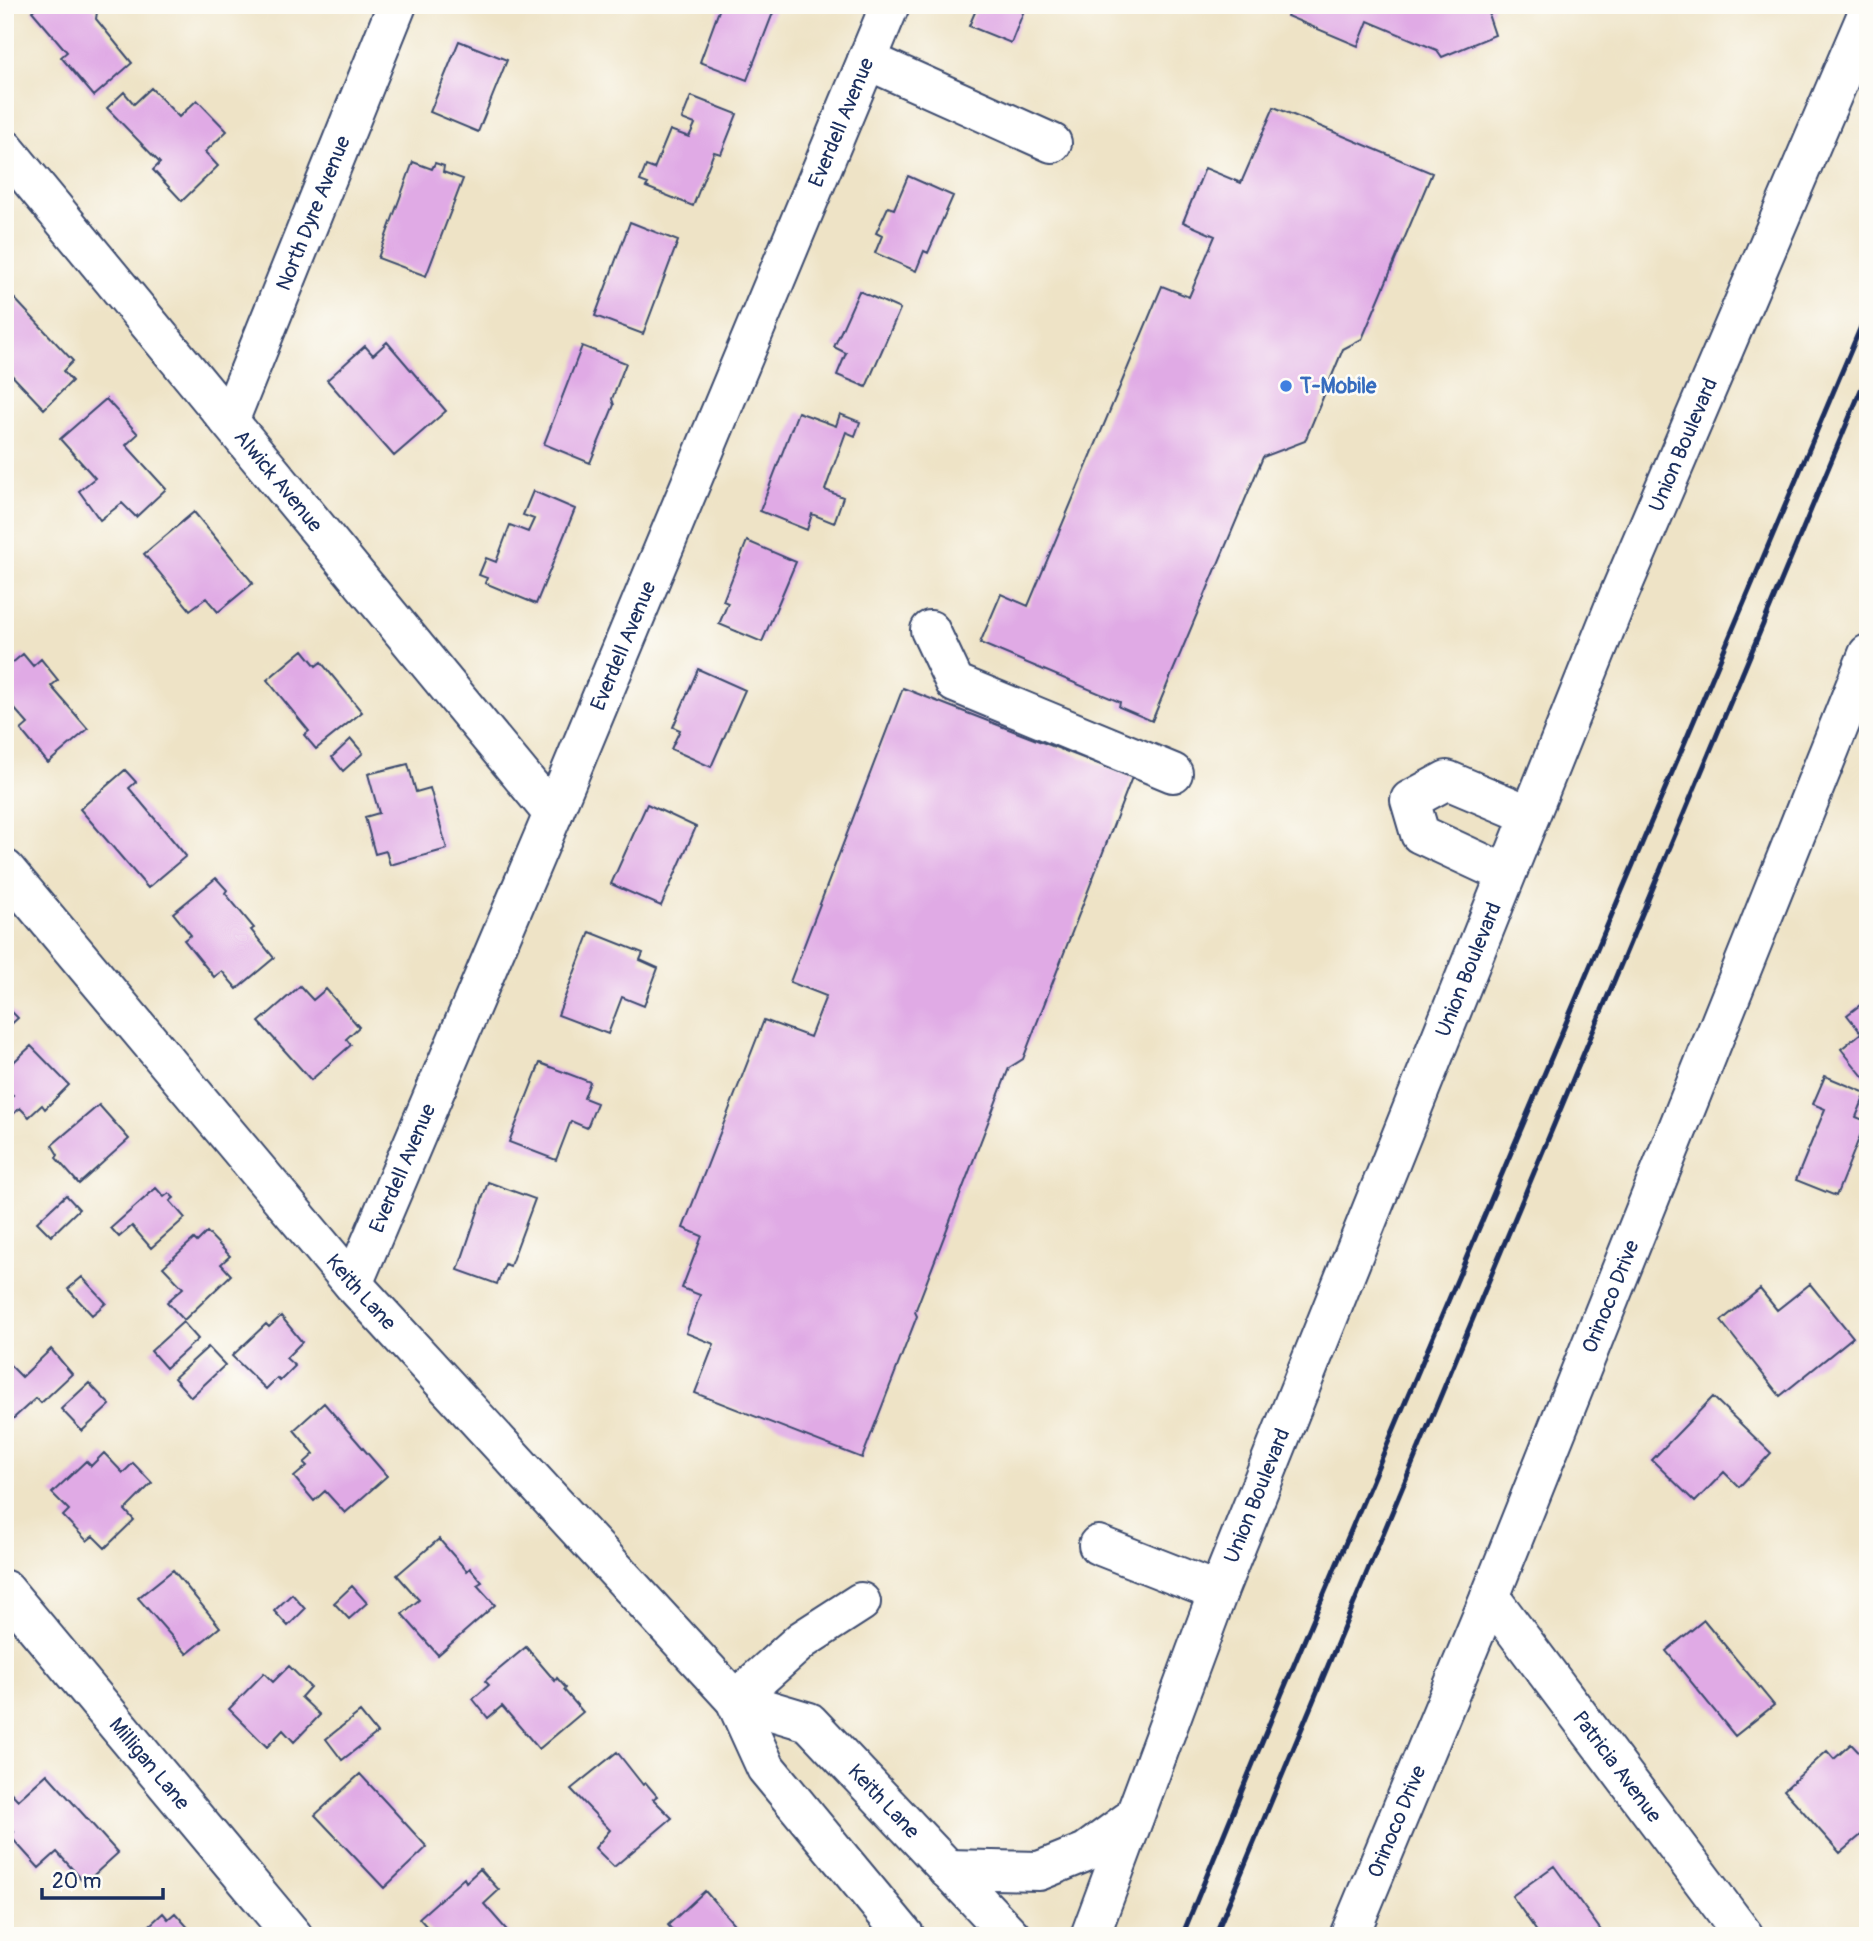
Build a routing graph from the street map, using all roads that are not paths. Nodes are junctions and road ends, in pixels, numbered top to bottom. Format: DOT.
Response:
graph roads {
  1 [pos="397,5"];
  2 [pos="890,5"];
  3 [pos="1868,12"];
  4 [pos="867,60"];
  5 [pos="1052,143"];
  6 [pos="5,149"];
  7 [pos="230,419"];
  8 [pos="930,630"];
  9 [pos="1868,654"];
  10 [pos="1173,773"];
  11 [pos="553,814"];
  12 [pos="1530,815"];
  13 [pos="5,869"];
  14 [pos="1506,874"];
  15 [pos="353,1284"];
  16 [pos="1098,1545"];
  17 [pos="5,1590"];
  18 [pos="1218,1592"];
  19 [pos="1490,1597"];
  20 [pos="861,1602"];
  21 [pos="735,1700"];
  22 [pos="1134,1817"];
  23 [pos="947,1869"];
  24 [pos="293,1936"];
  25 [pos="905,1936"];
  26 [pos="1011,1936"];
  27 [pos="1090,1936"];
  28 [pos="1349,1936"];
  29 [pos="1744,1936"];
  1 -- 7 [label="street, North Dyre Avenue"];
  2 -- 4 [label="street, Everdell Avenue"];
  3 -- 12 [label="street, Union Boulevard"];
  4 -- 5 [label="street"];
  4 -- 11 [label="street, Everdell Avenue"];
  6 -- 7 [label="street, Alwick Avenue"];
  7 -- 11 [label="street, Alwick Avenue"];
  8 -- 10 [label="street"];
  9 -- 19 [label="street, Orinoco Drive"];
  11 -- 15 [label="street, Everdell Avenue"];
  12 -- 14 [label="street, Union Boulevard"];
  12 -- 14 [label="street"];
  13 -- 15 [label="street, Keith Lane"];
  14 -- 18 [label="street, Union Boulevard"];
  15 -- 21 [label="street, Keith Lane"];
  16 -- 18 [label="street"];
  17 -- 24 [label="street, Milligan Lane"];
  18 -- 22 [label="street, Union Boulevard"];
  19 -- 28 [label="street, Orinoco Drive"];
  19 -- 29 [label="street, Patricia Avenue"];
  20 -- 21 [label="street"];
  21 -- 23 [label="street, Keith Lane"];
  21 -- 25 [label="street, Keith Lane"];
  22 -- 23 [label="street"];
  22 -- 27 [label="street, Union Boulevard"];
  23 -- 26 [label="street, Keith Lane"];
}
